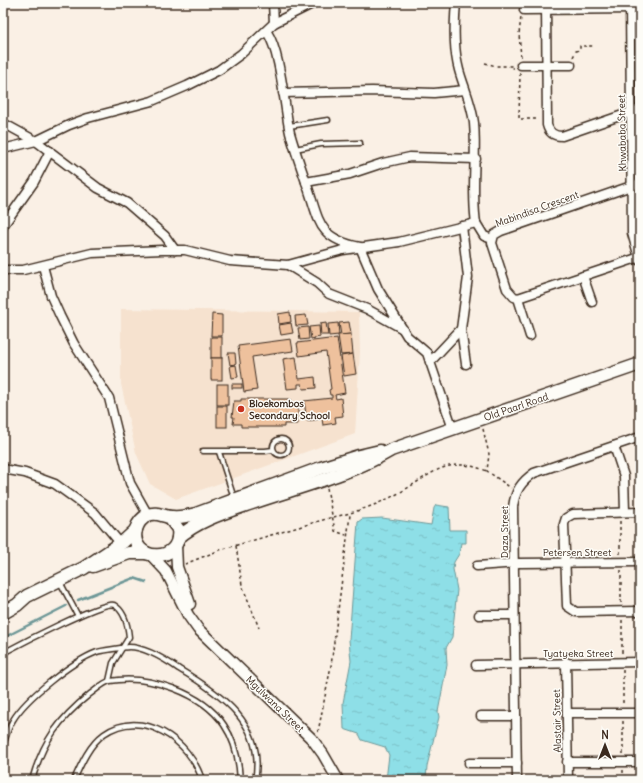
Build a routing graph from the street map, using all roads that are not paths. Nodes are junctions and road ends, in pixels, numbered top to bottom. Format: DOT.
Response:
graph roads {
  1 [pos="273,3"];
  2 [pos="314,3"];
  3 [pos="456,3"];
  4 [pos="546,6"];
  5 [pos="630,6"];
  6 [pos="640,9"];
  7 [pos="524,10"];
  8 [pos="274,23"];
  9 [pos="267,32"];
  10 [pos="547,65"];
  11 [pos="571,65"];
  12 [pos="520,66"];
  13 [pos="465,90"];
  14 [pos="283,94"];
  15 [pos="640,109"];
  16 [pos="631,112"];
  17 [pos="328,120"];
  18 [pos="3,123"];
  19 [pos="289,126"];
  20 [pos="36,141"];
  21 [pos="360,143"];
  22 [pos="3,149"];
  23 [pos="295,149"];
  24 [pos="50,151"];
  25 [pos="476,159"];
  26 [pos="306,182"];
  27 [pos="636,184"];
  28 [pos="476,223"];
  29 [pos="3,226"];
  30 [pos="462,226"];
  31 [pos="492,239"];
  32 [pos="360,247"];
  33 [pos="175,250"];
  34 [pos="640,258"];
  35 [pos="288,265"];
  36 [pos="44,266"];
  37 [pos="3,270"];
  38 [pos="583,276"];
  39 [pos="518,298"];
  40 [pos="592,302"];
  41 [pos="461,329"];
  42 [pos="403,330"];
  43 [pos="530,336"];
  44 [pos="430,362"];
  45 [pos="466,364"];
  46 [pos="640,364"];
  47 [pos="453,429"];
  48 [pos="640,437"];
  49 [pos="614,446"];
  50 [pos="273,450"];
  51 [pos="203,452"];
  52 [pos="219,452"];
  53 [pos="3,469"];
  54 [pos="236,504"];
  55 [pos="622,512"];
  56 [pos="640,512"];
  57 [pos="148,515"];
  58 [pos="169,517"];
  59 [pos="136,530"];
  60 [pos="177,542"];
  61 [pos="121,544"];
  62 [pos="148,554"];
  63 [pos="564,562"];
  64 [pos="640,562"];
  65 [pos="514,563"];
  66 [pos="477,566"];
  67 [pos="84,568"];
  68 [pos="59,580"];
  69 [pos="26,596"];
  70 [pos="3,604"];
  71 [pos="640,611"];
  72 [pos="3,613"];
  73 [pos="479,615"];
  74 [pos="514,615"];
  75 [pos="78,616"];
  76 [pos="204,634"];
  77 [pos="121,648"];
  78 [pos="3,653"];
  79 [pos="566,662"];
  80 [pos="640,662"];
  81 [pos="516,663"];
  82 [pos="476,665"];
  83 [pos="109,681"];
  84 [pos="568,713"];
  85 [pos="640,713"];
  86 [pos="481,716"];
  87 [pos="516,716"];
  88 [pos="3,746"];
  89 [pos="567,762"];
  90 [pos="640,762"];
  91 [pos="469,763"];
  92 [pos="516,763"];
  93 [pos="32,780"];
  94 [pos="74,780"];
  95 [pos="202,780"];
  96 [pos="240,780"];
  97 [pos="255,780"];
  98 [pos="338,780"];
  99 [pos="517,780"];
  100 [pos="568,780"];
  1 -- 8 [label="street"];
  2 -- 8 [label="street"];
  3 -- 13 [label="street"];
  4 -- 5 [label="street"];
  4 -- 7 [label="street"];
  4 -- 10 [label="street"];
  5 -- 6 [label="street"];
  5 -- 16 [label="street, Khwababa Street"];
  8 -- 9 [label="street"];
  9 -- 14 [label="street"];
  9 -- 20 [label="street"];
  10 -- 11 [label="street"];
  10 -- 12 [label="street"];
  10 -- 16 [label="street"];
  13 -- 14 [label="street"];
  13 -- 25 [label="street"];
  14 -- 19 [label="street"];
  15 -- 16 [label="street"];
  16 -- 27 [label="street, Khwababa Street"];
  17 -- 19 [label="lane"];
  18 -- 20 [label="street"];
  19 -- 23 [label="street"];
  20 -- 22 [label="street"];
  20 -- 24 [label="street"];
  21 -- 23 [label="lane"];
  23 -- 26 [label="street"];
  24 -- 29 [label="street"];
  24 -- 33 [label="street"];
  25 -- 26 [label="street"];
  25 -- 28 [label="street"];
  26 -- 32 [label="street"];
  27 -- 31 [label="street, Mabindisa Crescent"];
  27 -- 34 [label="street, Khwababa Street"];
  28 -- 30 [label="street"];
  28 -- 31 [label="street"];
  30 -- 32 [label="street"];
  30 -- 41 [label="street"];
  31 -- 39 [label="street, Mabindisa Crescent"];
  32 -- 35 [label="street"];
  32 -- 42 [label="street"];
  33 -- 35 [label="street"];
  33 -- 36 [label="street"];
  34 -- 38 [label="street"];
  35 -- 42 [label="street"];
  36 -- 37 [label="street"];
  36 -- 57 [label="street"];
  38 -- 39 [label="street"];
  38 -- 40 [label="street"];
  39 -- 43 [label="street, Mabindisa Crescent"];
  41 -- 44 [label="street"];
  41 -- 45 [label="street"];
  42 -- 44 [label="street"];
  44 -- 47 [label="street"];
  46 -- 47 [label="main road, Old Paarl Road"];
  47 -- 54 [label="main road, Old Paarl Road"];
  48 -- 49 [label="street"];
  49 -- 55 [label="street"];
  49 -- 65 [label="street, Daza Street"];
  50 -- 50 [label="lane"];
  50 -- 52 [label="lane"];
  51 -- 52 [label="lane"];
  52 -- 54 [label="lane"];
  53 -- 61 [label="street"];
  54 -- 58 [label="main road, Old Paarl Road"];
  54 -- 60 [label="main road, Old Paarl Road"];
  55 -- 56 [label="street"];
  55 -- 63 [label="street"];
  57 -- 58 [label="main road, Old Paarl Road"];
  57 -- 59 [label="main road, Old Paarl Road"];
  58 -- 60 [label="main road"];
  59 -- 61 [label="main road, Old Paarl Road"];
  59 -- 62 [label="main road"];
  60 -- 62 [label="main road, Old Paarl Road"];
  60 -- 76 [label="street, Mgulwana Street"];
  61 -- 67 [label="main road, Old Paarl Road"];
  62 -- 67 [label="main road, Old Paarl Road"];
  62 -- 76 [label="street, Mgulwana Street"];
  63 -- 64 [label="street, Petersen Street"];
  63 -- 65 [label="street, Petersen Street"];
  63 -- 71 [label="street"];
  65 -- 66 [label="street, Petersen Street"];
  65 -- 74 [label="street, Daza Street"];
  67 -- 68 [label="main road, Old Paarl Road"];
  68 -- 69 [label="main road, Old Paarl Road"];
  68 -- 75 [label="lane"];
  69 -- 70 [label="main road, Old Paarl Road"];
  69 -- 72 [label="main road, Old Paarl Road"];
  73 -- 74 [label="street"];
  74 -- 81 [label="street, Daza Street"];
  75 -- 77 [label="lane"];
  75 -- 78 [label="lane"];
  76 -- 98 [label="street, Mgulwana Street"];
  77 -- 83 [label="lane"];
  77 -- 88 [label="lane"];
  77 -- 97 [label="lane"];
  79 -- 80 [label="street, Tyatyeka Street"];
  79 -- 81 [label="street, Tyatyeka Street"];
  79 -- 84 [label="street, Alastair Street"];
  81 -- 82 [label="street, Tyatyeka Street"];
  81 -- 87 [label="street, Daza Street"];
  83 -- 93 [label="lane"];
  83 -- 96 [label="lane"];
  84 -- 85 [label="street"];
  84 -- 89 [label="street, Alastair Street"];
  86 -- 87 [label="street"];
  87 -- 92 [label="street, Daza Street"];
  89 -- 90 [label="street"];
  89 -- 100 [label="street, Alastair Street"];
  91 -- 92 [label="street"];
  92 -- 99 [label="street, Daza Street"];
  94 -- 95 [label="lane"];
}
